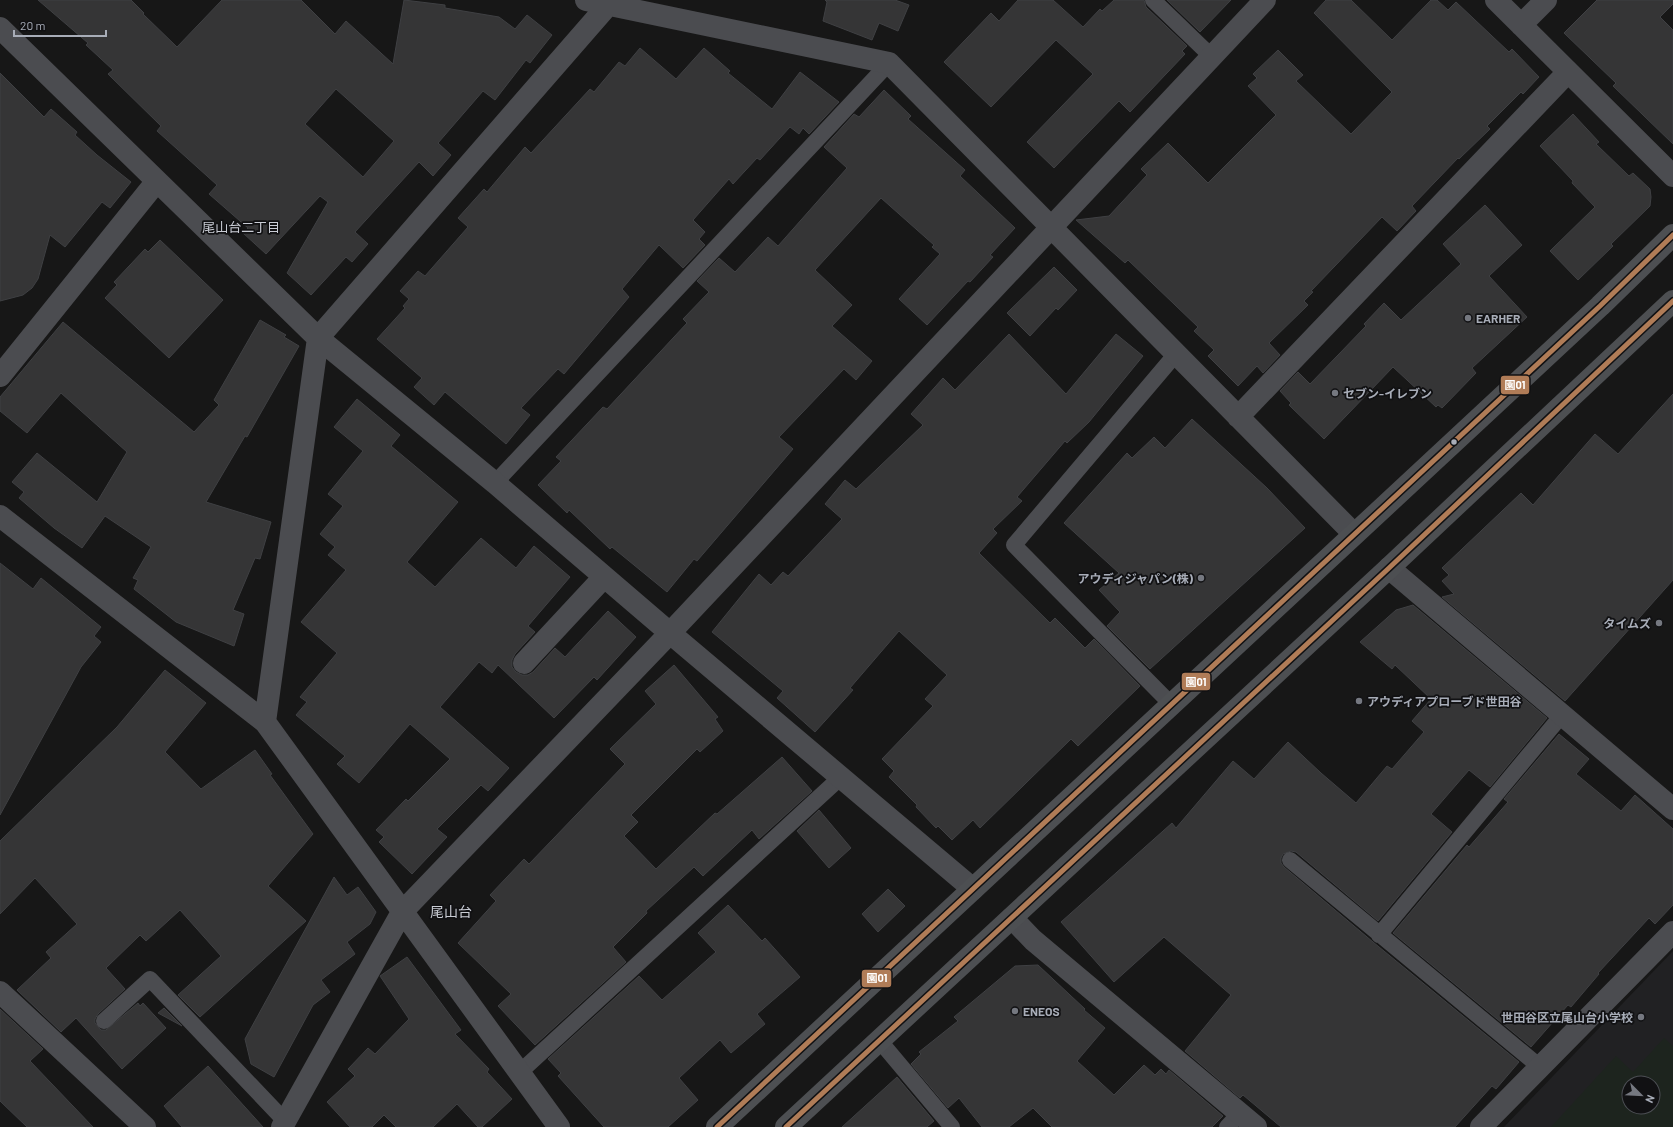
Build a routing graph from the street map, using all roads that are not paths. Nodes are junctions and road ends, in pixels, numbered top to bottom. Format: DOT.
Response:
graph roads {
  1 [pos="586,0"];
  2 [pos="1153,0"];
  3 [pos="1265,0"];
  4 [pos="1496,0"];
  5 [pos="1546,0"];
  6 [pos="609,2"];
  7 [pos="1521,25"];
  8 [pos="0,28"];
  9 [pos="1211,56"];
  10 [pos="889,63"];
  11 [pos="1568,72"];
  12 [pos="1673,176"];
  13 [pos="156,181"];
  14 [pos="1052,227"];
  15 [pos="1673,235"];
  16 [pos="1673,301"];
  17 [pos="318,338"];
  18 [pos="1176,354"];
  19 [pos="0,376"];
  20 [pos="1238,417"];
  21 [pos="496,483"];
  22 [pos="0,516"];
  23 [pos="1354,534"];
  24 [pos="1389,568"];
  25 [pos="604,577"];
  26 [pos="670,633"];
  27 [pos="524,664"];
  28 [pos="1171,704"];
  29 [pos="1562,715"];
  30 [pos="265,722"];
  31 [pos="841,777"];
  32 [pos="1673,809"];
  33 [pos="1290,860"];
  34 [pos="973,889"];
  35 [pos="402,912"];
  36 [pos="1012,918"];
  37 [pos="1673,932"];
  38 [pos="1379,935"];
  39 [pos="0,992"];
  40 [pos="104,1021"];
  41 [pos="879,1040"];
  42 [pos="1540,1067"];
  43 [pos="519,1073"];
  44 [pos="1233,1120"];
  45 [pos="283,1124"];
  46 [pos="145,1127"];
  47 [pos="559,1127"];
  48 [pos="717,1127"];
  49 [pos="786,1127"];
  50 [pos="952,1127"];
  51 [pos="1256,1127"];
  52 [pos="1481,1127"];
  1 -- 6 [label="street"];
  2 -- 9 [label="lane"];
  3 -- 9 [label="street"];
  4 -- 7 [label="street"];
  5 -- 7 [label="street"];
  6 -- 10 [label="street"];
  6 -- 17 [label="street"];
  7 -- 11 [label="street"];
  8 -- 13 [label="street"];
  9 -- 14 [label="street"];
  10 -- 14 [label="street"];
  10 -- 21 [label="lane"];
  11 -- 12 [label="street"];
  11 -- 20 [label="street"];
  13 -- 17 [label="street"];
  13 -- 19 [label="street"];
  14 -- 18 [label="street"];
  14 -- 26 [label="street"];
  15 -- 23 [label="main road"];
  16 -- 24 [label="main road"];
  17 -- 21 [label="street"];
  17 -- 30 [label="street"];
  18 -- 20 [label="street"];
  18 -- 28 [label="lane"];
  20 -- 23 [label="street"];
  21 -- 25 [label="street"];
  22 -- 30 [label="street"];
  23 -- 28 [label="main road"];
  24 -- 29 [label="street"];
  24 -- 36 [label="main road"];
  25 -- 26 [label="street"];
  25 -- 27 [label="street"];
  26 -- 31 [label="street"];
  26 -- 35 [label="street"];
  28 -- 34 [label="main road"];
  29 -- 32 [label="street"];
  29 -- 38 [label="lane"];
  30 -- 35 [label="street"];
  31 -- 34 [label="street"];
  31 -- 43 [label="lane"];
  33 -- 38 [label="lane"];
  34 -- 48 [label="main road"];
  35 -- 43 [label="street"];
  35 -- 45 [label="street"];
  36 -- 41 [label="main road"];
  36 -- 44 [label="street"];
  37 -- 42 [label="street"];
  38 -- 42 [label="lane"];
  39 -- 46 [label="street"];
  40 -- 45 [label="lane"];
  41 -- 49 [label="main road"];
  41 -- 50 [label="lane"];
  42 -- 52 [label="street"];
  43 -- 47 [label="street"];
  44 -- 51 [label="street"];
}
